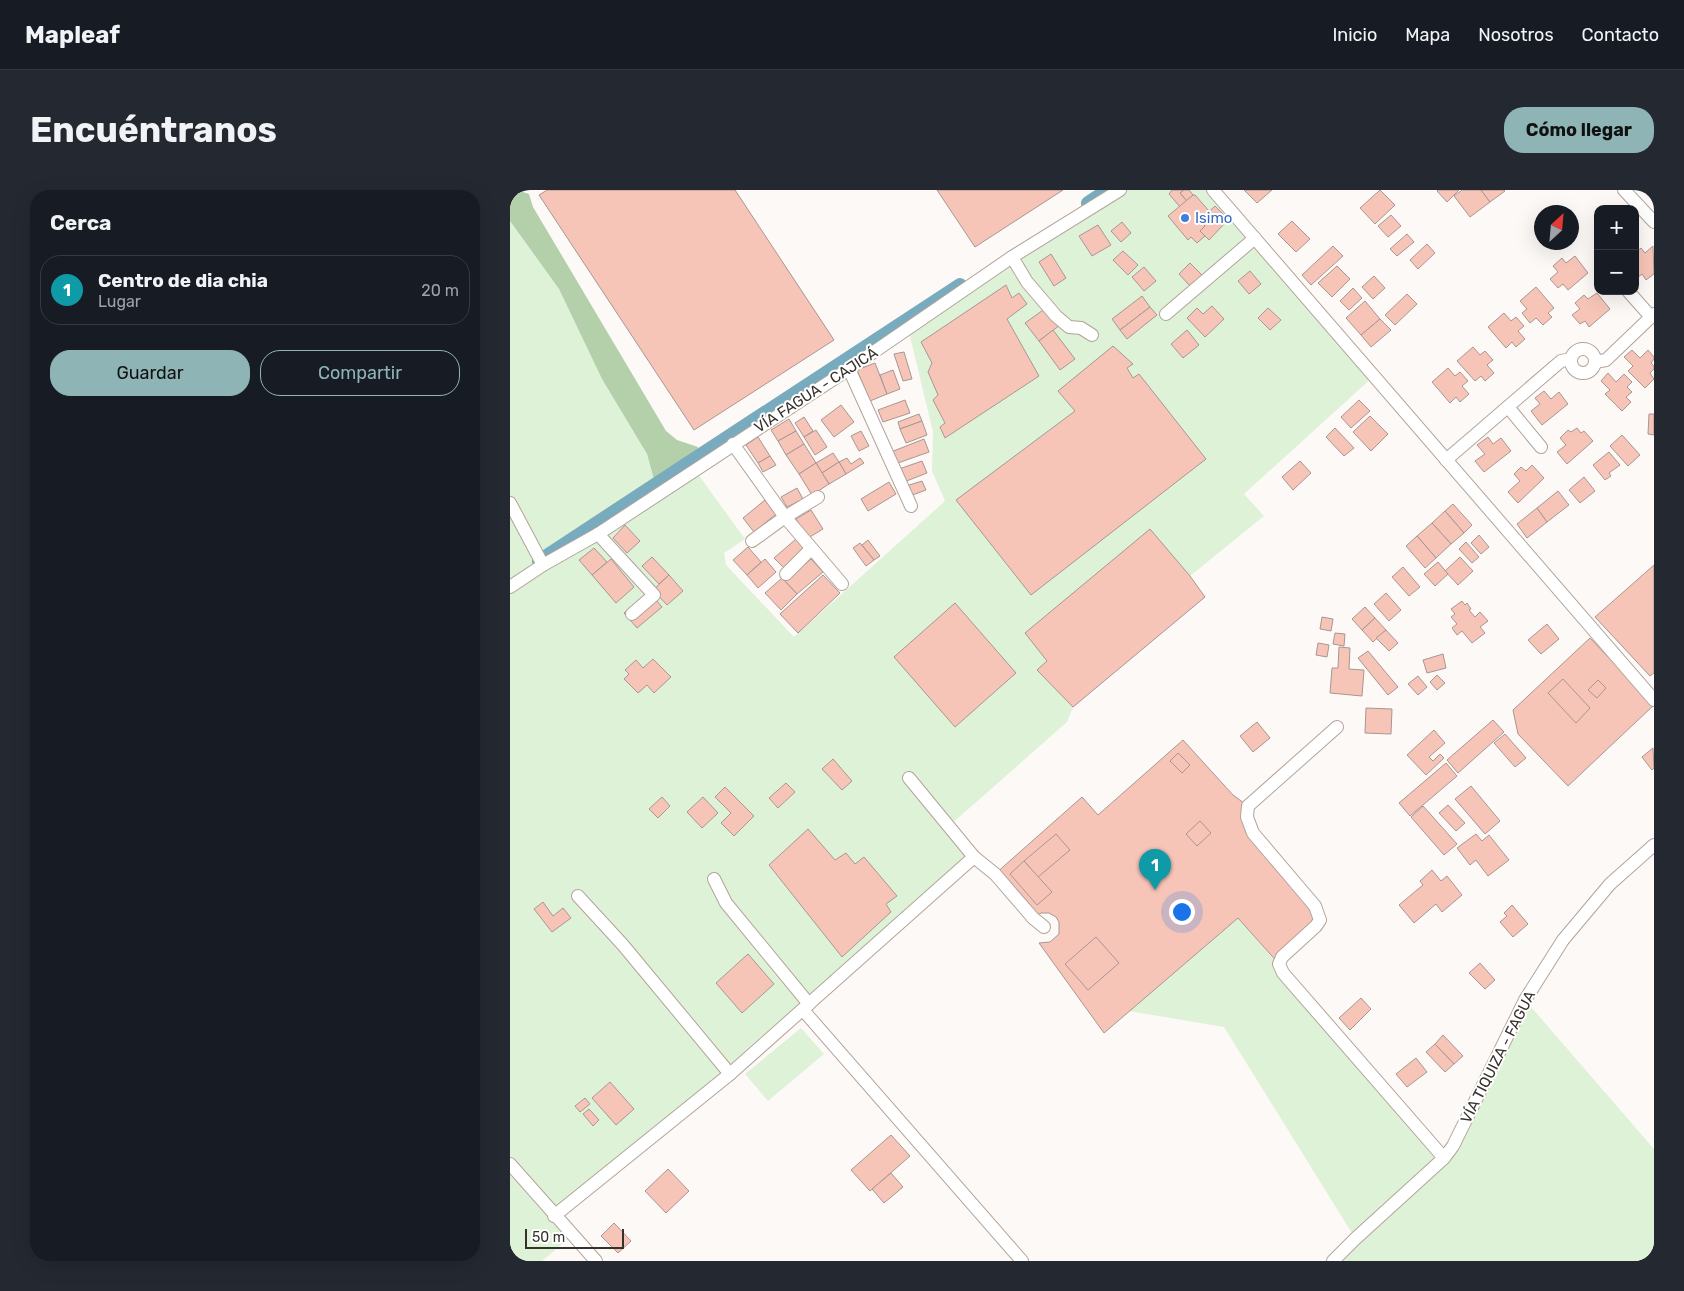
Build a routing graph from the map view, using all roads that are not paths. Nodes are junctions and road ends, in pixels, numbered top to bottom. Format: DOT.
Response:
graph roads {
  1 [pos="1120,190"];
  2 [pos="1213,190"];
  3 [pos="1624,190"];
  4 [pos="1654,222"];
  5 [pos="1255,238"];
  6 [pos="1012,257"];
  7 [pos="1632,295"];
  8 [pos="1166,314"];
  9 [pos="1652,316"];
  10 [pos="1092,335"];
  11 [pos="849,369"];
  12 [pos="1508,407"];
  13 [pos="733,444"];
  14 [pos="1541,447"];
  15 [pos="1446,460"];
  16 [pos="818,497"];
  17 [pos="510,503"];
  18 [pos="911,506"];
  19 [pos="785,517"];
  20 [pos="598,534"];
  21 [pos="752,541"];
  22 [pos="811,549"];
  23 [pos="543,565"];
  24 [pos="786,574"];
  25 [pos="842,584"];
  26 [pos="510,587"];
  27 [pos="632,614"];
  28 [pos="1654,700"];
  29 [pos="1337,727"];
  30 [pos="909,778"];
  31 [pos="1654,845"];
  32 [pos="974,857"];
  33 [pos="714,879"];
  34 [pos="578,896"];
  35 [pos="1044,928"];
  36 [pos="806,1007"];
  37 [pos="730,1074"];
  38 [pos="1444,1158"];
  39 [pos="510,1164"];
  40 [pos="554,1216"];
  41 [pos="596,1261"];
  42 [pos="1022,1261"];
  43 [pos="1333,1261"];
  1 -- 6 [label="street, VÍA FAGUA - CAJICÁ"];
  2 -- 5 [label="street"];
  3 -- 4 [label="street"];
  5 -- 8 [label="street"];
  5 -- 15 [label="street"];
  6 -- 10 [label="street"];
  6 -- 11 [label="street, VÍA FAGUA - CAJICÁ"];
  7 -- 9 [label="street"];
  9 -- 12 [label="street"];
  11 -- 13 [label="street, VÍA FAGUA - CAJICÁ"];
  11 -- 18 [label="street"];
  12 -- 14 [label="street"];
  12 -- 15 [label="street"];
  13 -- 19 [label="street"];
  13 -- 20 [label="street, VÍA FAGUA - CAJICÁ"];
  15 -- 28 [label="street"];
  16 -- 19 [label="street"];
  17 -- 23 [label="street"];
  19 -- 21 [label="street"];
  19 -- 22 [label="street"];
  20 -- 23 [label="street, VÍA FAGUA - CAJICÁ"];
  20 -- 27 [label="street"];
  22 -- 24 [label="street"];
  22 -- 25 [label="street"];
  23 -- 26 [label="street, VÍA FAGUA - CAJICÁ"];
  29 -- 38 [label="street"];
  30 -- 32 [label="street"];
  31 -- 38 [label="street, VÍA TIQUIZA - FAGUA"];
  32 -- 35 [label="street"];
  32 -- 36 [label="street"];
  33 -- 36 [label="street"];
  34 -- 37 [label="street"];
  36 -- 37 [label="street"];
  36 -- 42 [label="street"];
  37 -- 40 [label="street"];
  38 -- 43 [label="street, VÍA TIQUIZA - FAGUA"];
  39 -- 40 [label="street"];
  40 -- 41 [label="street"];
}
